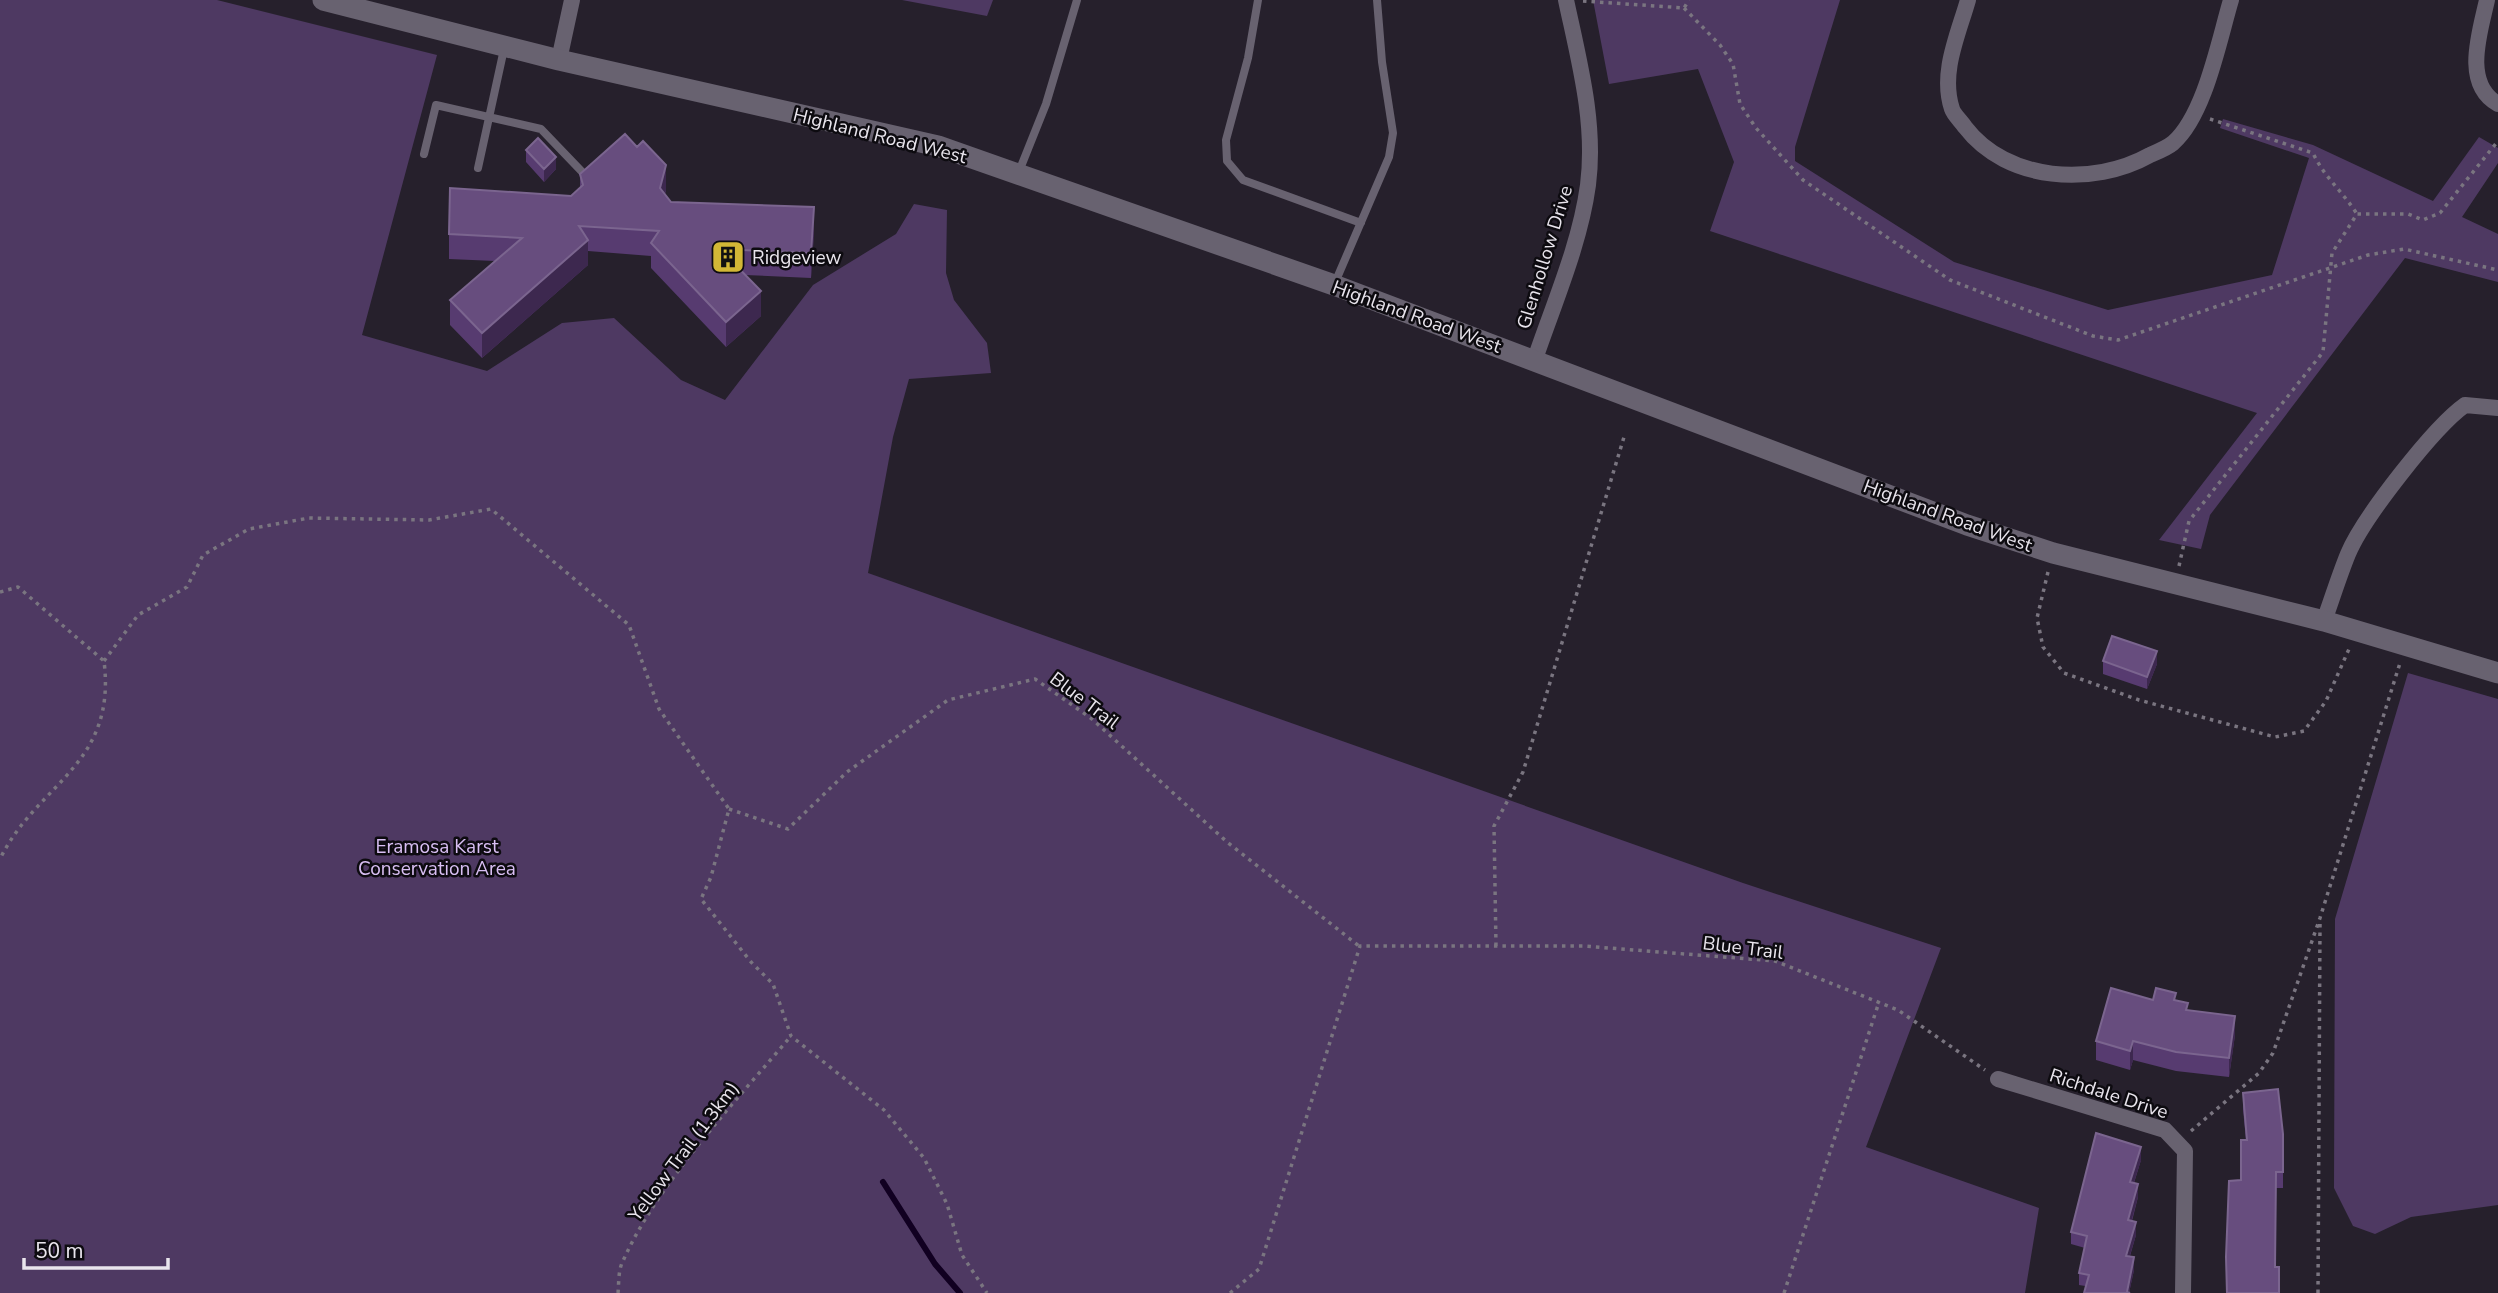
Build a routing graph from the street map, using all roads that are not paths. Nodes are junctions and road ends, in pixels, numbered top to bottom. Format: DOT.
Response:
graph roads {
  1 [pos="323,0"];
  2 [pos="572,0"];
  3 [pos="1077,0"];
  4 [pos="1258,0"];
  5 [pos="1377,0"];
  6 [pos="1566,0"];
  7 [pos="1968,0"];
  8 [pos="2231,0"];
  9 [pos="2487,0"];
  10 [pos="505,46"];
  11 [pos="559,60"];
  12 [pos="2498,104"];
  13 [pos="489,117"];
  14 [pos="424,154"];
  15 [pos="478,168"];
  16 [pos="1018,174"];
  17 [pos="588,178"];
  18 [pos="1361,223"];
  19 [pos="1334,285"];
  20 [pos="1535,359"];
  21 [pos="2498,408"];
  22 [pos="2324,621"];
  23 [pos="2498,673"];
  24 [pos="1998,1079"];
  25 [pos="2183,1293"];
  1 -- 10 [label="street, Highland Road West"];
  2 -- 11 [label="street"];
  3 -- 16 [label="lane"];
  4 -- 18 [label="lane"];
  5 -- 18 [label="lane"];
  6 -- 20 [label="street, Glenhollow Drive"];
  7 -- 8 [label="street"];
  9 -- 12 [label="street"];
  10 -- 11 [label="street, Highland Road West"];
  10 -- 13 [label="lane"];
  11 -- 16 [label="street, Highland Road West"];
  13 -- 14 [label="lane"];
  13 -- 15 [label="lane"];
  13 -- 17 [label="lane"];
  16 -- 19 [label="street, Highland Road West"];
  18 -- 19 [label="lane"];
  19 -- 20 [label="street, Highland Road West"];
  20 -- 22 [label="street, Highland Road West"];
  21 -- 22 [label="street"];
  22 -- 23 [label="street, Highland Road West"];
  24 -- 25 [label="street, Richdale Drive"];
}
